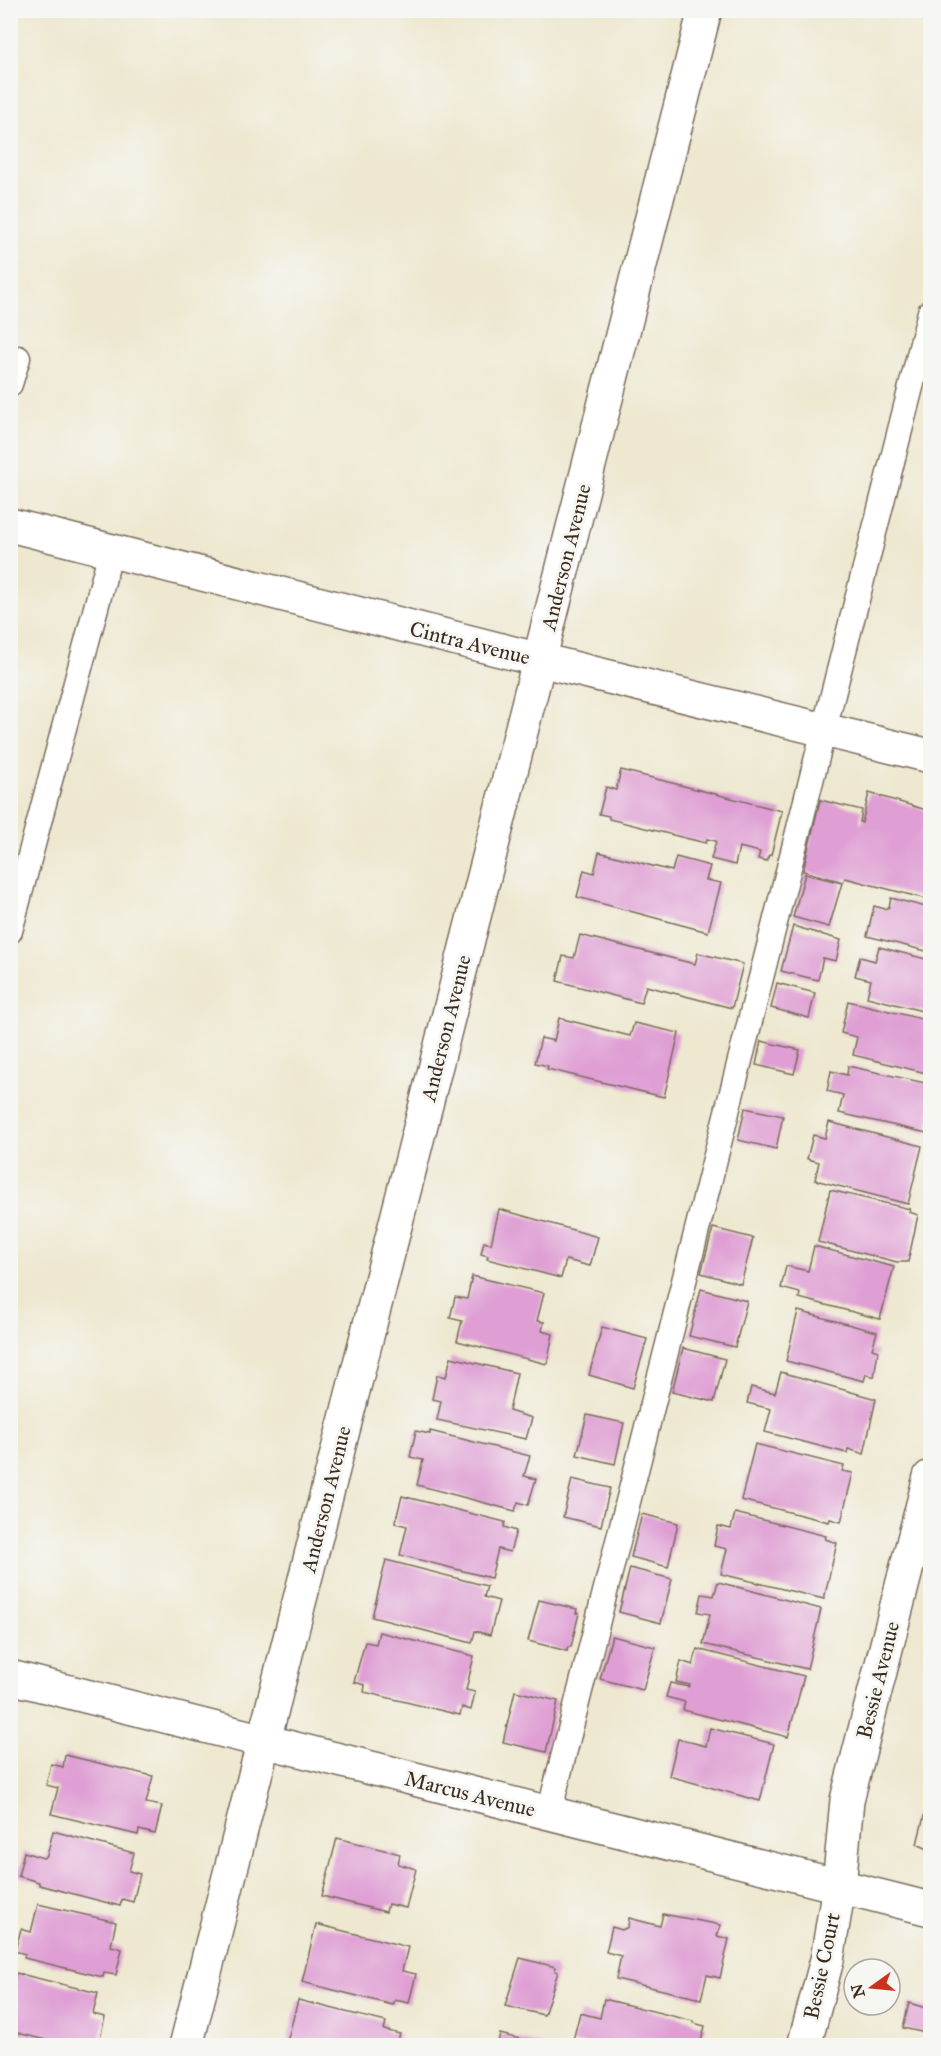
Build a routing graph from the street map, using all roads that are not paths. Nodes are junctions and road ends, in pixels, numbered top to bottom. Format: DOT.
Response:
graph roads {
  1 [pos="705,10"];
  2 [pos="930,312"];
  3 [pos="18,358"];
  4 [pos="10,384"];
  5 [pos="10,525"];
  6 [pos="111,551"];
  7 [pos="540,660"];
  8 [pos="826,731"];
  9 [pos="930,756"];
  10 [pos="10,931"];
  11 [pos="930,1477"];
  12 [pos="10,1677"];
  13 [pos="264,1742"];
  14 [pos="549,1813"];
  15 [pos="839,1886"];
  16 [pos="930,1909"];
  17 [pos="186,2046"];
  18 [pos="804,2046"];
  1 -- 7 [label="street, Anderson Avenue"];
  2 -- 8 [label="lane"];
  3 -- 4 [label="lane"];
  5 -- 6 [label="street, Cintra Avenue"];
  6 -- 7 [label="street, Cintra Avenue"];
  6 -- 10 [label="lane"];
  7 -- 8 [label="street, Cintra Avenue"];
  7 -- 13 [label="street, Anderson Avenue"];
  8 -- 9 [label="street, Cintra Avenue"];
  8 -- 14 [label="lane"];
  11 -- 15 [label="street, Bessie Avenue"];
  12 -- 13 [label="street, Marcus Avenue"];
  13 -- 14 [label="street, Marcus Avenue"];
  13 -- 17 [label="street, Anderson Avenue"];
  14 -- 15 [label="street, Marcus Avenue"];
  15 -- 16 [label="street, Marcus Avenue"];
  15 -- 18 [label="street, Bessie Court"];
}
